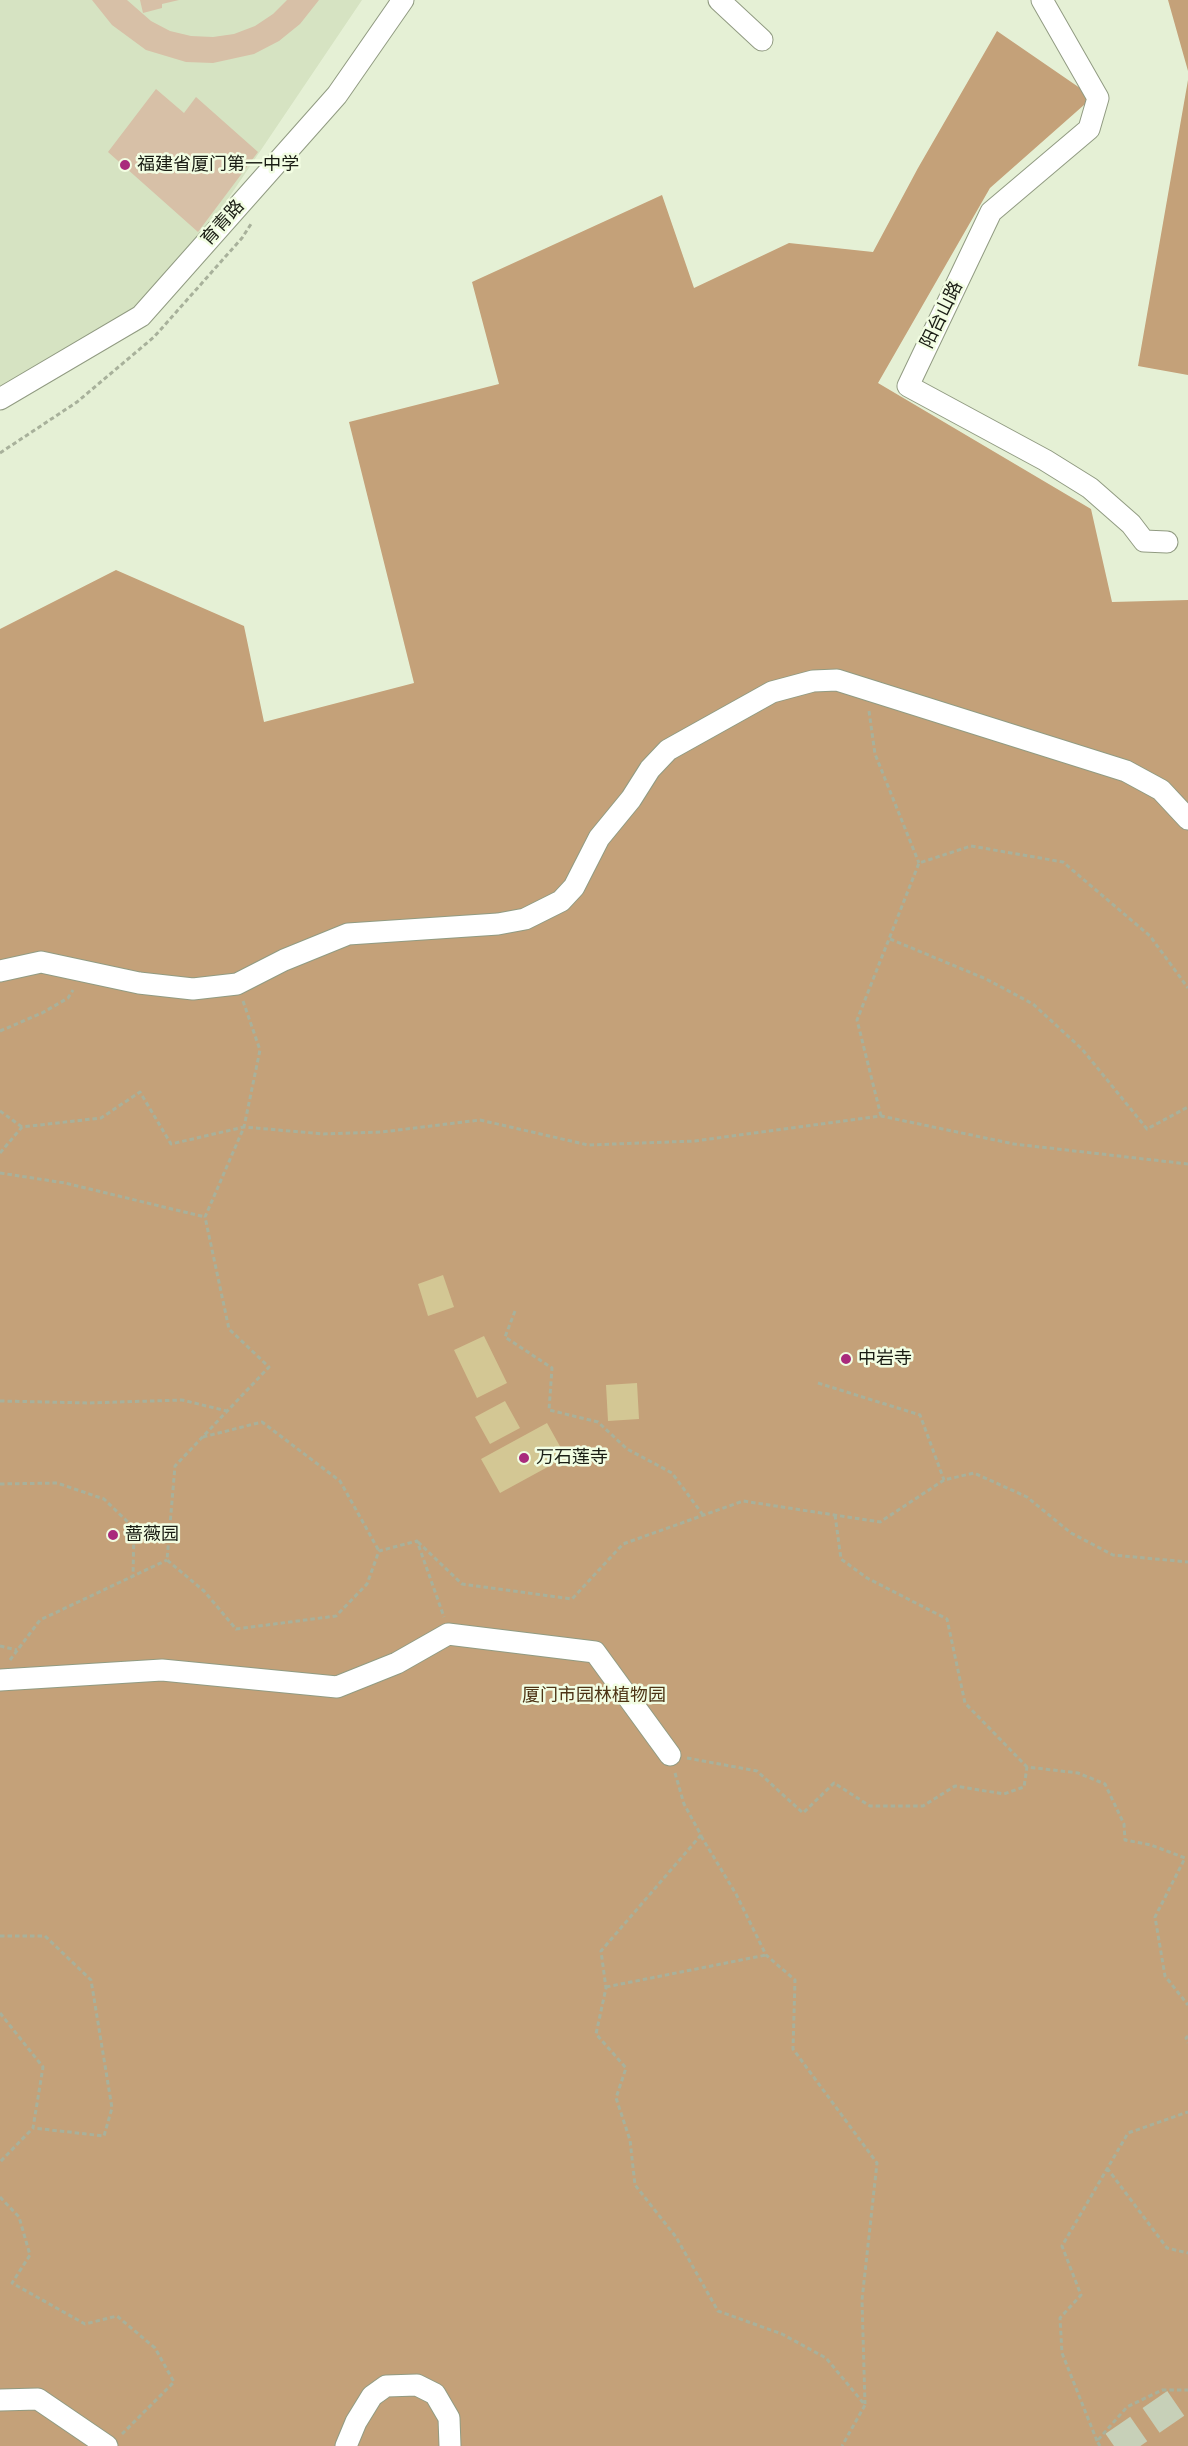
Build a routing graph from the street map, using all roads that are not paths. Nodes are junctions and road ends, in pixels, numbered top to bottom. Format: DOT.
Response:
graph roads {
  1 [pos="403,0"];
  2 [pos="719,0"];
  3 [pos="1042,0"];
  4 [pos="762,40"];
  5 [pos="0,399"];
  6 [pos="1167,542"];
  7 [pos="1188,819"];
  8 [pos="0,971"];
  9 [pos="3,1673"];
  10 [pos="670,1755"];
  11 [pos="0,2400"];
  12 [pos="112,2442"];
  13 [pos="346,2446"];
  14 [pos="450,2446"];
  1 -- 5 [label="street, 育青路"];
  2 -- 4 [label="street"];
  3 -- 6 [label="street, 阳台山路"];
  7 -- 8 [label="street"];
  9 -- 10 [label="street"];
  11 -- 12 [label="street"];
  13 -- 14 [label="street"];
}
